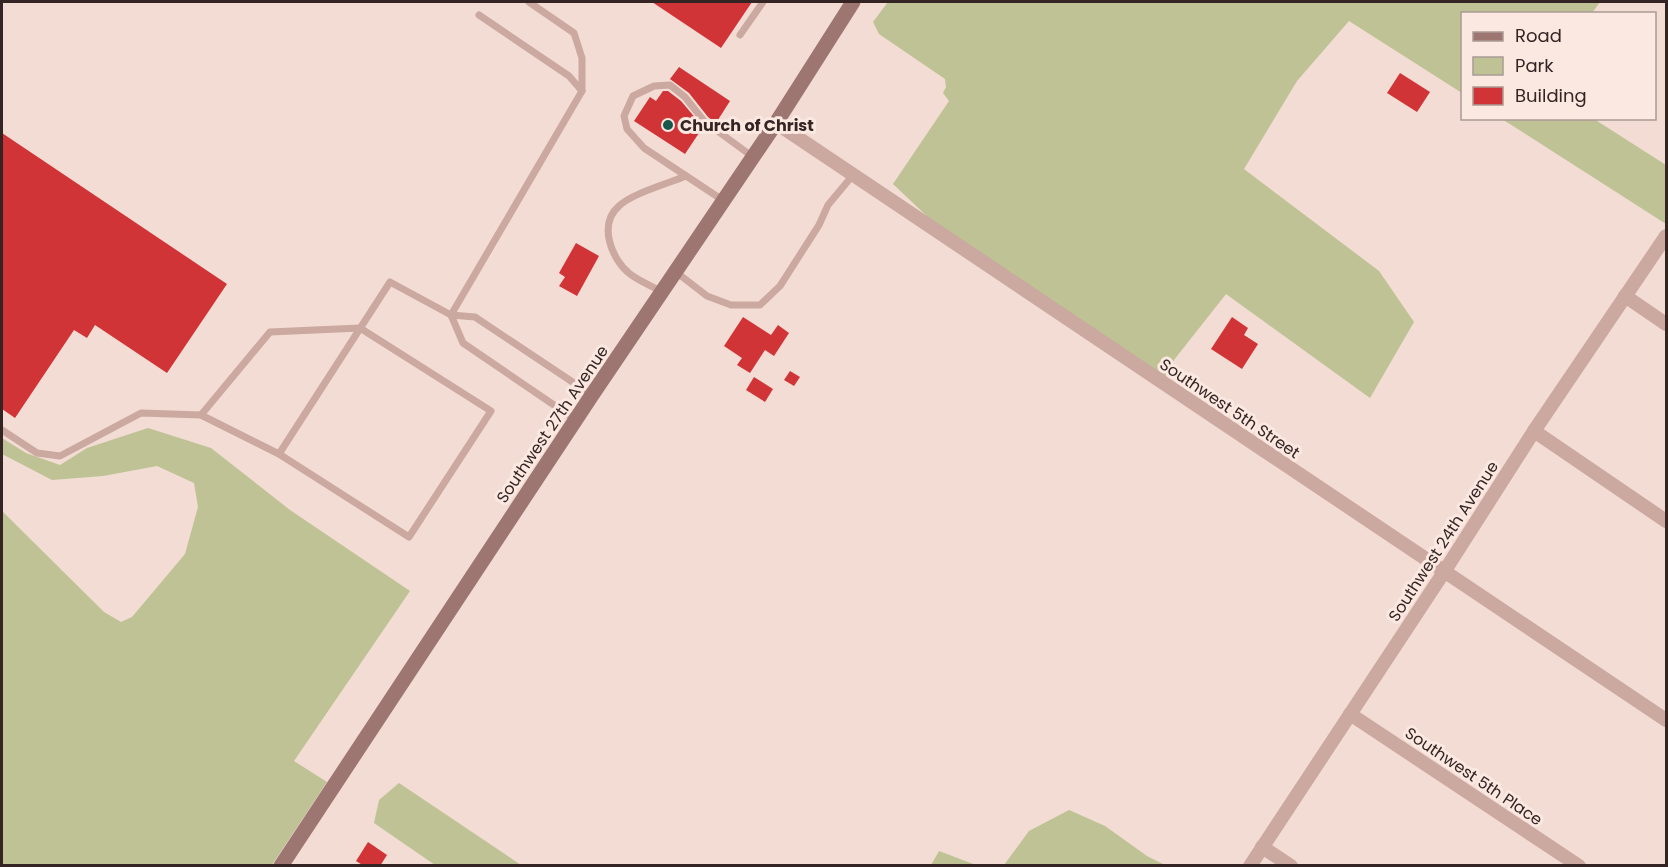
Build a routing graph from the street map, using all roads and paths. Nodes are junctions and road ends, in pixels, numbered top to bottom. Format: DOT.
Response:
graph roads {
  1 [pos="528,2"];
  2 [pos="763,2"];
  3 [pos="853,2"];
  4 [pos="479,15"];
  5 [pos="740,35"];
  6 [pos="582,91"];
  7 [pos="776,123"];
  8 [pos="753,157"];
  9 [pos="853,175"];
  10 [pos="686,176"];
  11 [pos="723,201"];
  12 [pos="1666,236"];
  13 [pos="676,272"];
  14 [pos="662,292"];
  15 [pos="1625,296"];
  16 [pos="451,315"];
  17 [pos="1666,324"];
  18 [pos="360,328"];
  19 [pos="592,395"];
  20 [pos="201,415"];
  21 [pos="576,420"];
  22 [pos="2,430"];
  23 [pos="1533,431"];
  24 [pos="279,454"];
  25 [pos="1666,521"];
  26 [pos="1444,572"];
  27 [pos="1350,714"];
  28 [pos="1666,720"];
  29 [pos="1263,847"];
  30 [pos="280,866"];
  31 [pos="1250,866"];
  32 [pos="1290,866"];
  33 [pos="1579,866"];
  1 -- 6 [label="lane"];
  2 -- 5 [label="lane"];
  3 -- 7 [label="main road, Southwest 27th Avenue"];
  4 -- 6 [label="lane"];
  6 -- 16 [label="lane"];
  7 -- 8 [label="main road, Southwest 27th Avenue"];
  7 -- 9 [label="street, Southwest 5th Street"];
  8 -- 10 [label="lane"];
  8 -- 11 [label="main road, Southwest 27th Avenue"];
  9 -- 13 [label="lane"];
  9 -- 26 [label="street, Southwest 5th Street"];
  10 -- 11 [label="lane"];
  10 -- 14 [label="lane"];
  11 -- 13 [label="main road, Southwest 27th Avenue"];
  12 -- 15 [label="street, Southwest 24th Avenue"];
  13 -- 14 [label="main road, Southwest 27th Avenue"];
  14 -- 19 [label="main road, Southwest 27th Avenue"];
  15 -- 17 [label="street"];
  15 -- 23 [label="street, Southwest 24th Avenue"];
  16 -- 18 [label="lane"];
  16 -- 19 [label="lane"];
  16 -- 21 [label="lane"];
  18 -- 20 [label="lane"];
  18 -- 24 [label="lane"];
  18 -- 24 [label="lane"];
  19 -- 21 [label="main road, Southwest 27th Avenue"];
  20 -- 22 [label="lane"];
  20 -- 24 [label="lane"];
  21 -- 30 [label="main road, Southwest 27th Avenue"];
  23 -- 25 [label="street"];
  23 -- 26 [label="street, Southwest 24th Avenue"];
  26 -- 27 [label="street, Southwest 24th Avenue"];
  26 -- 28 [label="street, Southwest 5th Street"];
  27 -- 29 [label="street, Southwest 24th Avenue"];
  27 -- 33 [label="street, Southwest 5th Place"];
  29 -- 31 [label="street, Southwest 24th Avenue"];
  29 -- 32 [label="street"];
}
